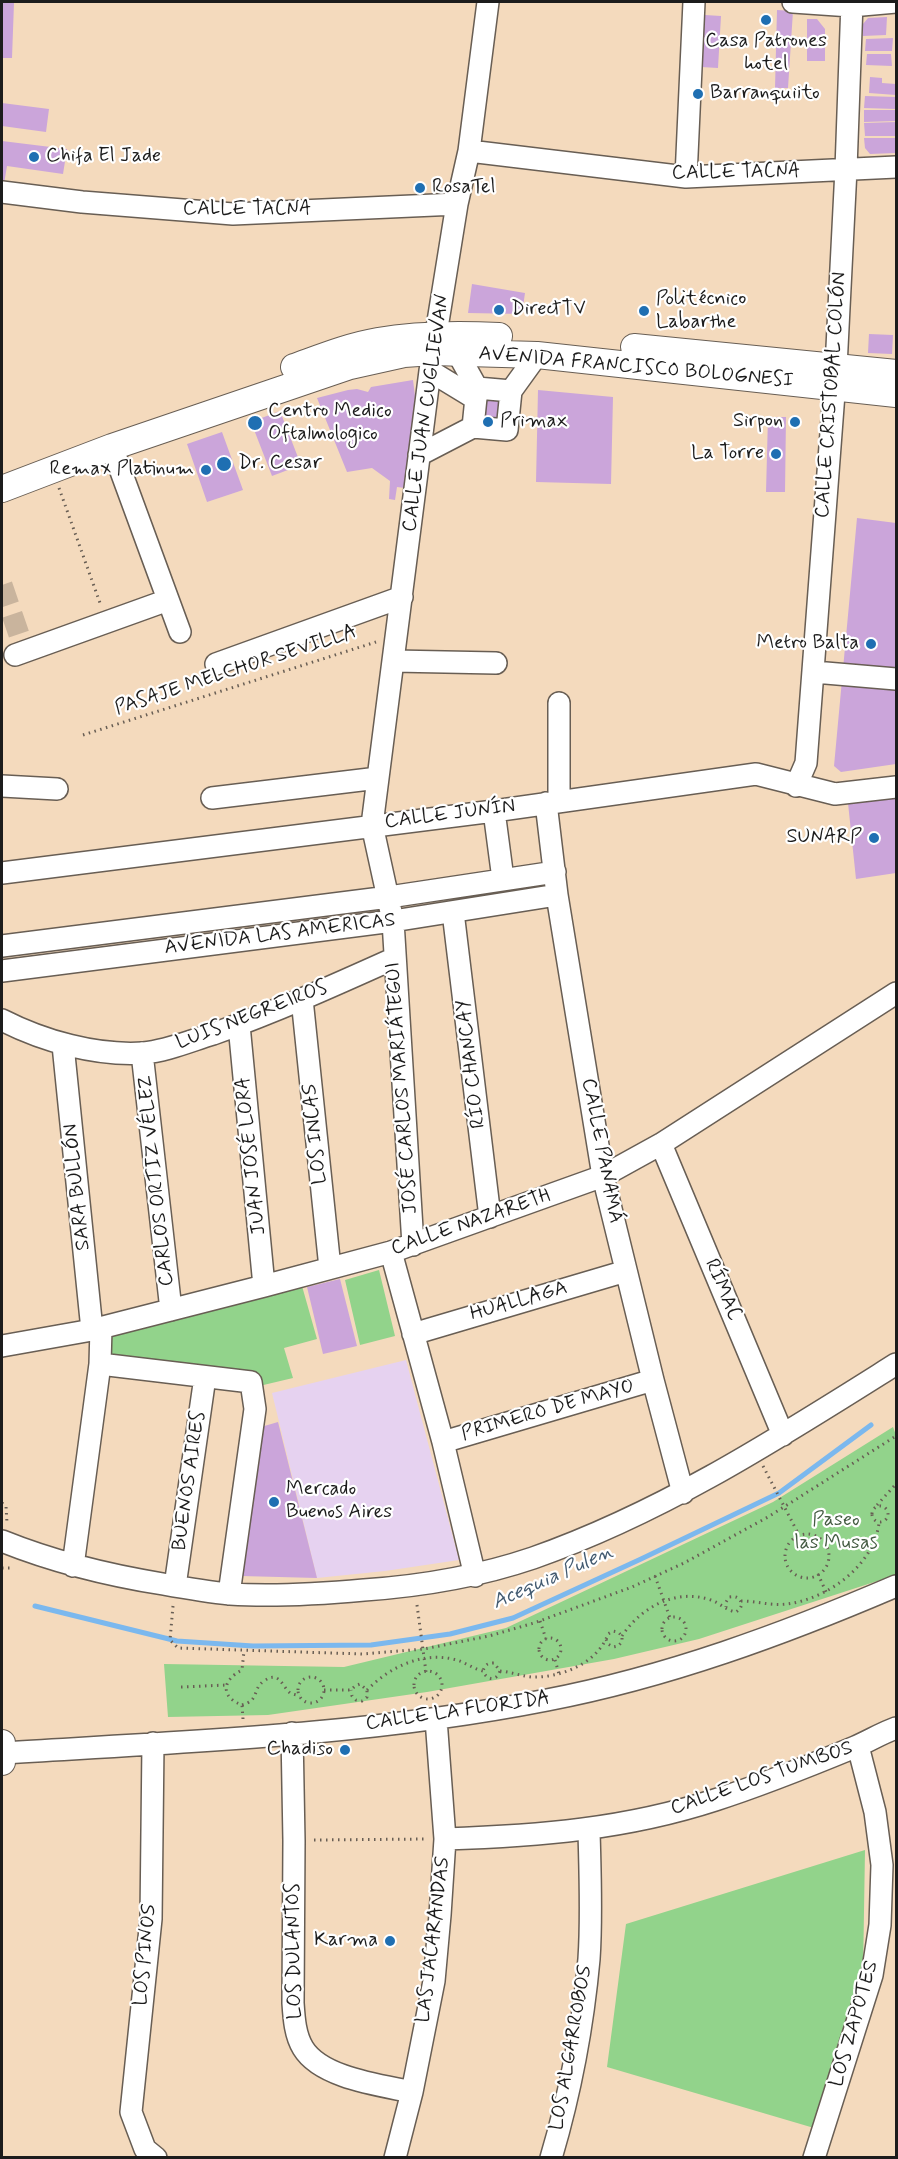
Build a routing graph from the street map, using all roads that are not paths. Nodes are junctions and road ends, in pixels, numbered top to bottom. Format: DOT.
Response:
graph roads {
  1 [pos="488,2"];
  2 [pos="694,2"];
  3 [pos="793,2"];
  4 [pos="897,2"];
  5 [pos="851,4"];
  6 [pos="469,151"];
  7 [pos="897,167"];
  8 [pos="846,169"];
  9 [pos="686,177"];
  10 [pos="2,192"];
  11 [pos="457,204"];
  12 [pos="439,353"];
  13 [pos="537,355"];
  14 [pos="897,373"];
  15 [pos="834,377"];
  16 [pos="511,391"];
  17 [pos="476,393"];
  18 [pos="897,394"];
  19 [pos="473,427"];
  20 [pos="112,447"];
  21 [pos="419,455"];
  22 [pos="2,471"];
  23 [pos="2,489"];
  24 [pos="402,597"];
  25 [pos="168,600"];
  26 [pos="180,632"];
  27 [pos="15,655"];
  28 [pos="394,661"];
  29 [pos="496,663"];
  30 [pos="216,664"];
  31 [pos="814,672"];
  32 [pos="897,679"];
  33 [pos="559,703"];
  34 [pos="378,778"];
  35 [pos="2,786"];
  36 [pos="796,786"];
  37 [pos="897,787"];
  38 [pos="57,789"];
  39 [pos="212,798"];
  40 [pos="553,802"];
  41 [pos="495,811"];
  42 [pos="372,825"];
  43 [pos="555,872"];
  44 [pos="2,873"];
  45 [pos="503,879"];
  46 [pos="557,895"];
  47 [pos="389,897"];
  48 [pos="453,912"];
  49 [pos="393,921"];
  50 [pos="2,946"];
  51 [pos="395,958"];
  52 [pos="2,971"];
  53 [pos="897,993"];
  54 [pos="302,999"];
  55 [pos="2,1020"];
  56 [pos="239,1025"];
  57 [pos="63,1045"];
  58 [pos="142,1053"];
  59 [pos="661,1144"];
  60 [pos="603,1176"];
  61 [pos="490,1217"];
  62 [pos="413,1245"];
  63 [pos="391,1252"];
  64 [pos="330,1268"];
  65 [pos="626,1271"];
  66 [pos="264,1286"];
  67 [pos="171,1310"];
  68 [pos="97,1329"];
  69 [pos="413,1334"];
  70 [pos="2,1346"];
  71 [pos="100,1364"];
  72 [pos="897,1364"];
  73 [pos="205,1377"];
  74 [pos="653,1380"];
  75 [pos="783,1435"];
  76 [pos="443,1442"];
  77 [pos="683,1493"];
  78 [pos="2,1541"];
  79 [pos="73,1566"];
  80 [pos="475,1576"];
  81 [pos="175,1586"];
  82 [pos="897,1586"];
  83 [pos="229,1594"];
  84 [pos="436,1719"];
  85 [pos="897,1728"];
  86 [pos="292,1733"];
  87 [pos="2,1743"];
  88 [pos="153,1743"];
  89 [pos="858,1746"];
  90 [pos="2,1753"];
  91 [pos="2,1762"];
  92 [pos="589,1830"];
  93 [pos="445,1839"];
  94 [pos="412,2092"];
  95 [pos="554,2156"];
  96 [pos="156,2157"];
  97 [pos="395,2157"];
  98 [pos="814,2157"];
  1 -- 6 [label="street, CALLE JUAN CUGLIEVAN"];
  2 -- 9 [label="street"];
  3 -- 5 [label="street"];
  4 -- 5 [label="street"];
  5 -- 8 [label="street, CALLE CRISTOBAL COLÓN"];
  6 -- 9 [label="street, CALLE TACNA"];
  6 -- 11 [label="street, CALLE JUAN CUGLIEVAN"];
  7 -- 8 [label="street, CALLE TACNA"];
  8 -- 9 [label="street, CALLE TACNA"];
  8 -- 15 [label="street, CALLE CRISTOBAL COLÓN"];
  10 -- 11 [label="street, CALLE TACNA"];
  11 -- 12 [label="street, CALLE JUAN CUGLIEVAN"];
  12 -- 13 [label="main road, AVENIDA FRANCISCO BOLOGNESI"];
  12 -- 15 [label="main road, AVENIDA FRANCISCO BOLOGNESI"];
  12 -- 17 [label="street"];
  12 -- 17 [label="street"];
  12 -- 20 [label="main road, AVENIDA FRANCISCO BOLOGNESI"];
  12 -- 21 [label="street, CALLE JUAN CUGLIEVAN"];
  12 -- 22 [label="main road, AVENIDA FRANCISCO BOLOGNESI"];
  13 -- 15 [label="main road, AVENIDA FRANCISCO BOLOGNESI"];
  13 -- 16 [label="street"];
  14 -- 15 [label="main road, AVENIDA FRANCISCO BOLOGNESI"];
  15 -- 18 [label="main road, AVENIDA FRANCISCO BOLOGNESI"];
  15 -- 31 [label="street, CALLE CRISTOBAL COLÓN"];
  16 -- 17 [label="street"];
  16 -- 19 [label="street"];
  17 -- 19 [label="street"];
  19 -- 21 [label="street"];
  20 -- 23 [label="main road, AVENIDA FRANCISCO BOLOGNESI"];
  20 -- 25 [label="street"];
  21 -- 24 [label="street, CALLE JUAN CUGLIEVAN"];
  24 -- 28 [label="street, CALLE JUAN CUGLIEVAN"];
  24 -- 30 [label="street"];
  25 -- 26 [label="street"];
  25 -- 27 [label="street"];
  28 -- 29 [label="street"];
  28 -- 34 [label="street, CALLE JUAN CUGLIEVAN"];
  31 -- 32 [label="street"];
  31 -- 36 [label="street, CALLE CRISTOBAL COLÓN"];
  33 -- 40 [label="street, CALLE PANAMÁ"];
  34 -- 39 [label="street"];
  34 -- 42 [label="street, CALLE JUAN CUGLIEVAN"];
  35 -- 38 [label="street"];
  36 -- 37 [label="street, CALLE JUNÍN"];
  36 -- 40 [label="street, CALLE JUNÍN"];
  40 -- 41 [label="street, CALLE JUNÍN"];
  40 -- 43 [label="street, CALLE PANAMÁ"];
  41 -- 42 [label="street, CALLE JUNÍN"];
  41 -- 45 [label="street"];
  42 -- 44 [label="street, CALLE JUNÍN"];
  42 -- 47 [label="street, JOSÉ CARLOS MARIÁTEGUI"];
  43 -- 45 [label="street, AVENIDA LAS AMERICAS"];
  43 -- 46 [label="street, CALLE PANAMÁ"];
  45 -- 47 [label="street, AVENIDA LAS AMERICAS"];
  46 -- 48 [label="street, AVENIDA LAS AMERICAS"];
  46 -- 60 [label="street, CALLE PANAMÁ"];
  47 -- 49 [label="street, JOSÉ CARLOS MARIÁTEGUI"];
  47 -- 50 [label="street, AVENIDA LAS AMERICAS"];
  48 -- 49 [label="street, AVENIDA LAS AMERICAS"];
  48 -- 61 [label="street, RÍO CHANCAY"];
  49 -- 51 [label="street, JOSÉ CARLOS MARIÁTEGUI"];
  49 -- 52 [label="street, AVENIDA LAS AMERICAS"];
  51 -- 54 [label="street, LUIS NEGREIROS"];
  51 -- 62 [label="street, JOSÉ CARLOS MARIÁTEGUI"];
  53 -- 59 [label="street, CALLE NAZARETH"];
  54 -- 56 [label="street, LUIS NEGREIROS"];
  54 -- 64 [label="street, LOS INCAS"];
  55 -- 57 [label="street, LUIS NEGREIROS"];
  56 -- 58 [label="street, LUIS NEGREIROS"];
  56 -- 66 [label="street, JUAN JOSÉ LORA"];
  57 -- 58 [label="street, LUIS NEGREIROS"];
  57 -- 68 [label="street, SARA BULLÓN"];
  58 -- 67 [label="street, CARLOS ORTIZ VÉLEZ"];
  59 -- 60 [label="street, CALLE NAZARETH"];
  59 -- 75 [label="street, RÍMAC"];
  60 -- 61 [label="street, CALLE NAZARETH"];
  60 -- 65 [label="street, CALLE PANAMÁ"];
  61 -- 62 [label="street, CALLE NAZARETH"];
  62 -- 63 [label="street, CALLE NAZARETH"];
  63 -- 64 [label="street, CALLE NAZARETH"];
  63 -- 69 [label="street"];
  64 -- 66 [label="street, CALLE NAZARETH"];
  65 -- 69 [label="street, HUALLAGA"];
  65 -- 74 [label="street, CALLE PANAMÁ"];
  66 -- 67 [label="street, CALLE NAZARETH"];
  67 -- 68 [label="street, CALLE NAZARETH"];
  68 -- 70 [label="street, CALLE NAZARETH"];
  68 -- 71 [label="street, SARA BULLÓN"];
  69 -- 76 [label="street"];
  71 -- 73 [label="street"];
  71 -- 79 [label="street, SARA BULLÓN"];
  72 -- 75 [label="street"];
  73 -- 81 [label="street, BUENOS AIRES"];
  73 -- 83 [label="street"];
  74 -- 76 [label="street, PRIMERO DE MAYO"];
  74 -- 77 [label="street, CALLE PANAMÁ"];
  75 -- 77 [label="street"];
  76 -- 80 [label="street"];
  77 -- 80 [label="street"];
  78 -- 79 [label="street"];
  79 -- 81 [label="street"];
  80 -- 83 [label="street"];
  81 -- 83 [label="street"];
  82 -- 84 [label="street, CALLE LA FLORIDA"];
  84 -- 86 [label="street, CALLE LA FLORIDA"];
  84 -- 93 [label="street, LAS JACARANDAS"];
  85 -- 89 [label="street, CALLE LOS TUMBOS"];
  86 -- 88 [label="street, CALLE LA FLORIDA"];
  86 -- 94 [label="street, LOS DULANTOS"];
  87 -- 90 [label="main road"];
  88 -- 90 [label="street, CALLE LA FLORIDA"];
  88 -- 96 [label="street, LOS PINOS"];
  89 -- 92 [label="street, CALLE LOS TUMBOS"];
  89 -- 98 [label="street, LOS ZAPOTES"];
  90 -- 91 [label="main road"];
  92 -- 93 [label="street, CALLE LOS TUMBOS"];
  92 -- 95 [label="street, LOS ALGARROBOS"];
  93 -- 94 [label="street, LAS JACARANDAS"];
  94 -- 97 [label="street, LAS JACARANDAS"];
}
